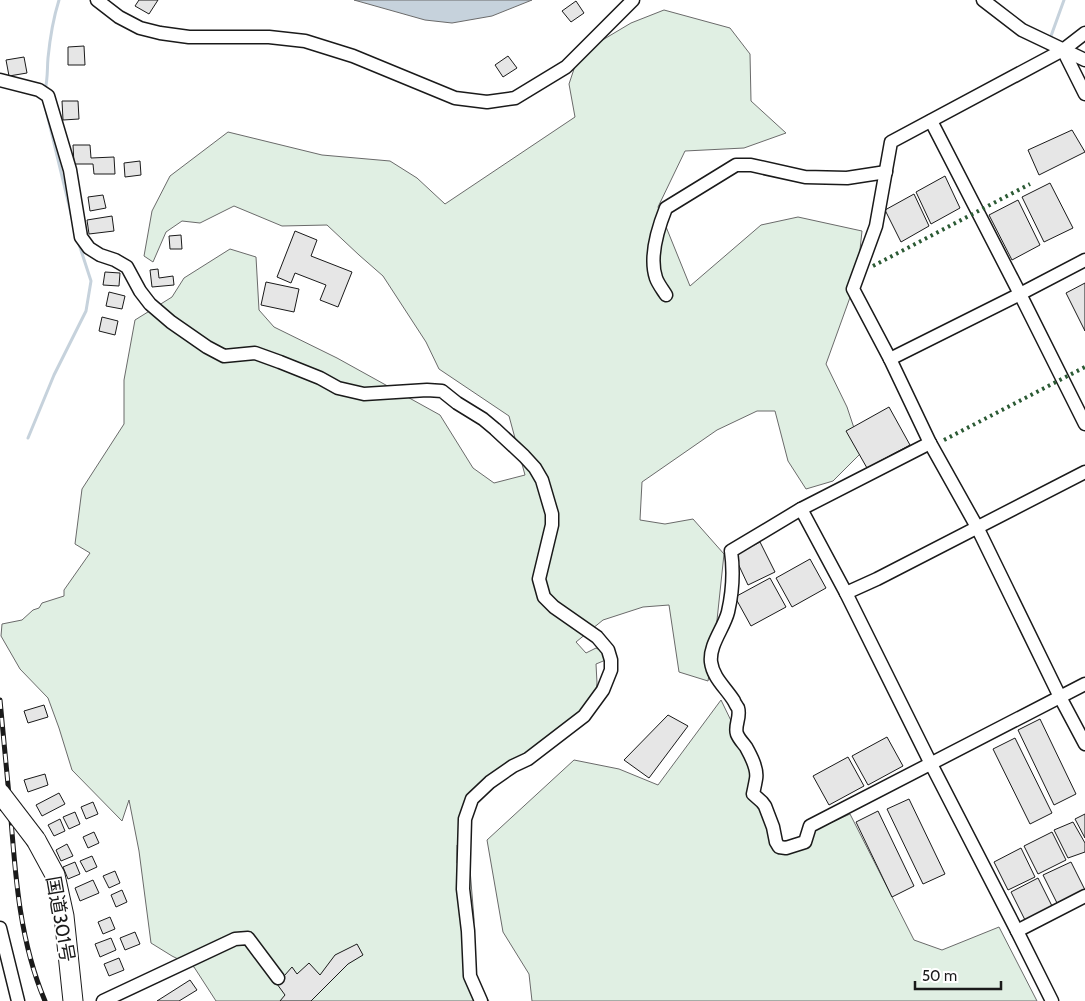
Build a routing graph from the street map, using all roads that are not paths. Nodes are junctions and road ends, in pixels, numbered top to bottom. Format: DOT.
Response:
graph roads {
  1 [pos="97,0"];
  2 [pos="633,0"];
  3 [pos="983,0"];
  4 [pos="1085,33"];
  5 [pos="1063,50"];
  6 [pos="1085,60"];
  7 [pos="0,80"];
  8 [pos="1085,94"];
  9 [pos="931,121"];
  10 [pos="886,172"];
  11 [pos="1085,260"];
  12 [pos="1020,294"];
  13 [pos="666,295"];
  14 [pos="890,359"];
  15 [pos="1085,424"];
  16 [pos="930,443"];
  17 [pos="1085,472"];
  18 [pos="801,509"];
  19 [pos="977,527"];
  20 [pos="846,593"];
  21 [pos="1085,684"];
  22 [pos="1060,697"];
  23 [pos="1085,744"];
  24 [pos="931,764"];
  25 [pos="0,793"];
  26 [pos="1085,896"];
  27 [pos="0,928"];
  28 [pos="1018,931"];
  29 [pos="278,978"];
  30 [pos="18,1001"];
  31 [pos="73,1001"];
  32 [pos="103,1001"];
  33 [pos="481,1001"];
  34 [pos="1052,1001"];
  1 -- 2 [label="street"];
  3 -- 5 [label="street"];
  4 -- 5 [label="street"];
  5 -- 6 [label="street"];
  5 -- 8 [label="street"];
  5 -- 9 [label="street"];
  7 -- 33 [label="street"];
  9 -- 10 [label="street"];
  9 -- 12 [label="street"];
  10 -- 13 [label="street"];
  10 -- 14 [label="street"];
  11 -- 12 [label="street"];
  12 -- 14 [label="street"];
  12 -- 15 [label="street"];
  14 -- 16 [label="street"];
  16 -- 18 [label="street"];
  16 -- 19 [label="street"];
  17 -- 19 [label="street"];
  18 -- 20 [label="street"];
  18 -- 24 [label="street"];
  19 -- 20 [label="street"];
  19 -- 22 [label="street"];
  20 -- 24 [label="street"];
  21 -- 22 [label="street"];
  22 -- 23 [label="street"];
  22 -- 24 [label="street"];
  24 -- 28 [label="street"];
  25 -- 31 [label="highway, 国道301号, bridge"];
  26 -- 28 [label="street"];
  27 -- 30 [label="street"];
  28 -- 34 [label="street"];
  29 -- 32 [label="street"];
}
